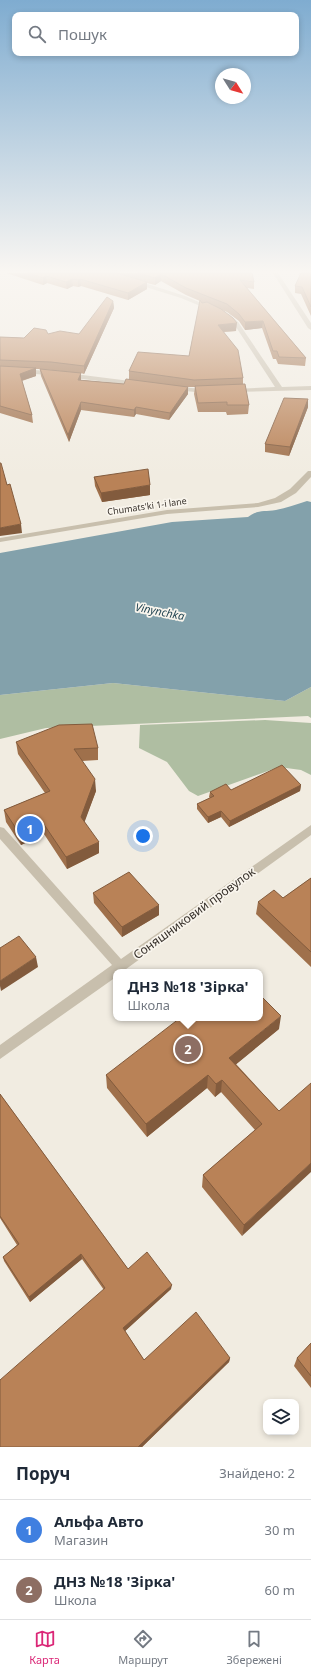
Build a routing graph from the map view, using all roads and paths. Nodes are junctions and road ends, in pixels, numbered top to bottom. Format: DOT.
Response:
graph roads {
  1 [pos="248,341"];
  2 [pos="0,370"];
  3 [pos="149,386"];
  4 [pos="164,388"];
  5 [pos="279,388"];
  6 [pos="311,388"];
  7 [pos="218,391"];
  8 [pos="225,391"];
  9 [pos="311,473"];
  10 [pos="0,540"];
  11 [pos="311,829"];
  12 [pos="0,831"];
  13 [pos="120,966"];
  14 [pos="116,969"];
  15 [pos="113,971"];
  16 [pos="0,1053"];
  1 -- 5 [label="street"];
  2 -- 3 [label="street"];
  4 -- 7 [label="street"];
  5 -- 6 [label="street"];
  5 -- 8 [label="street"];
  9 -- 10 [label="street, Chumats'ki 1-i lane"];
  11 -- 13 [label="street, Соняшниковий провулок"];
  12 -- 13 [label="street"];
  13 -- 14 [label="street, Соняшниковий провулок"];
  15 -- 16 [label="street, Соняшниковий провулок"];
}
